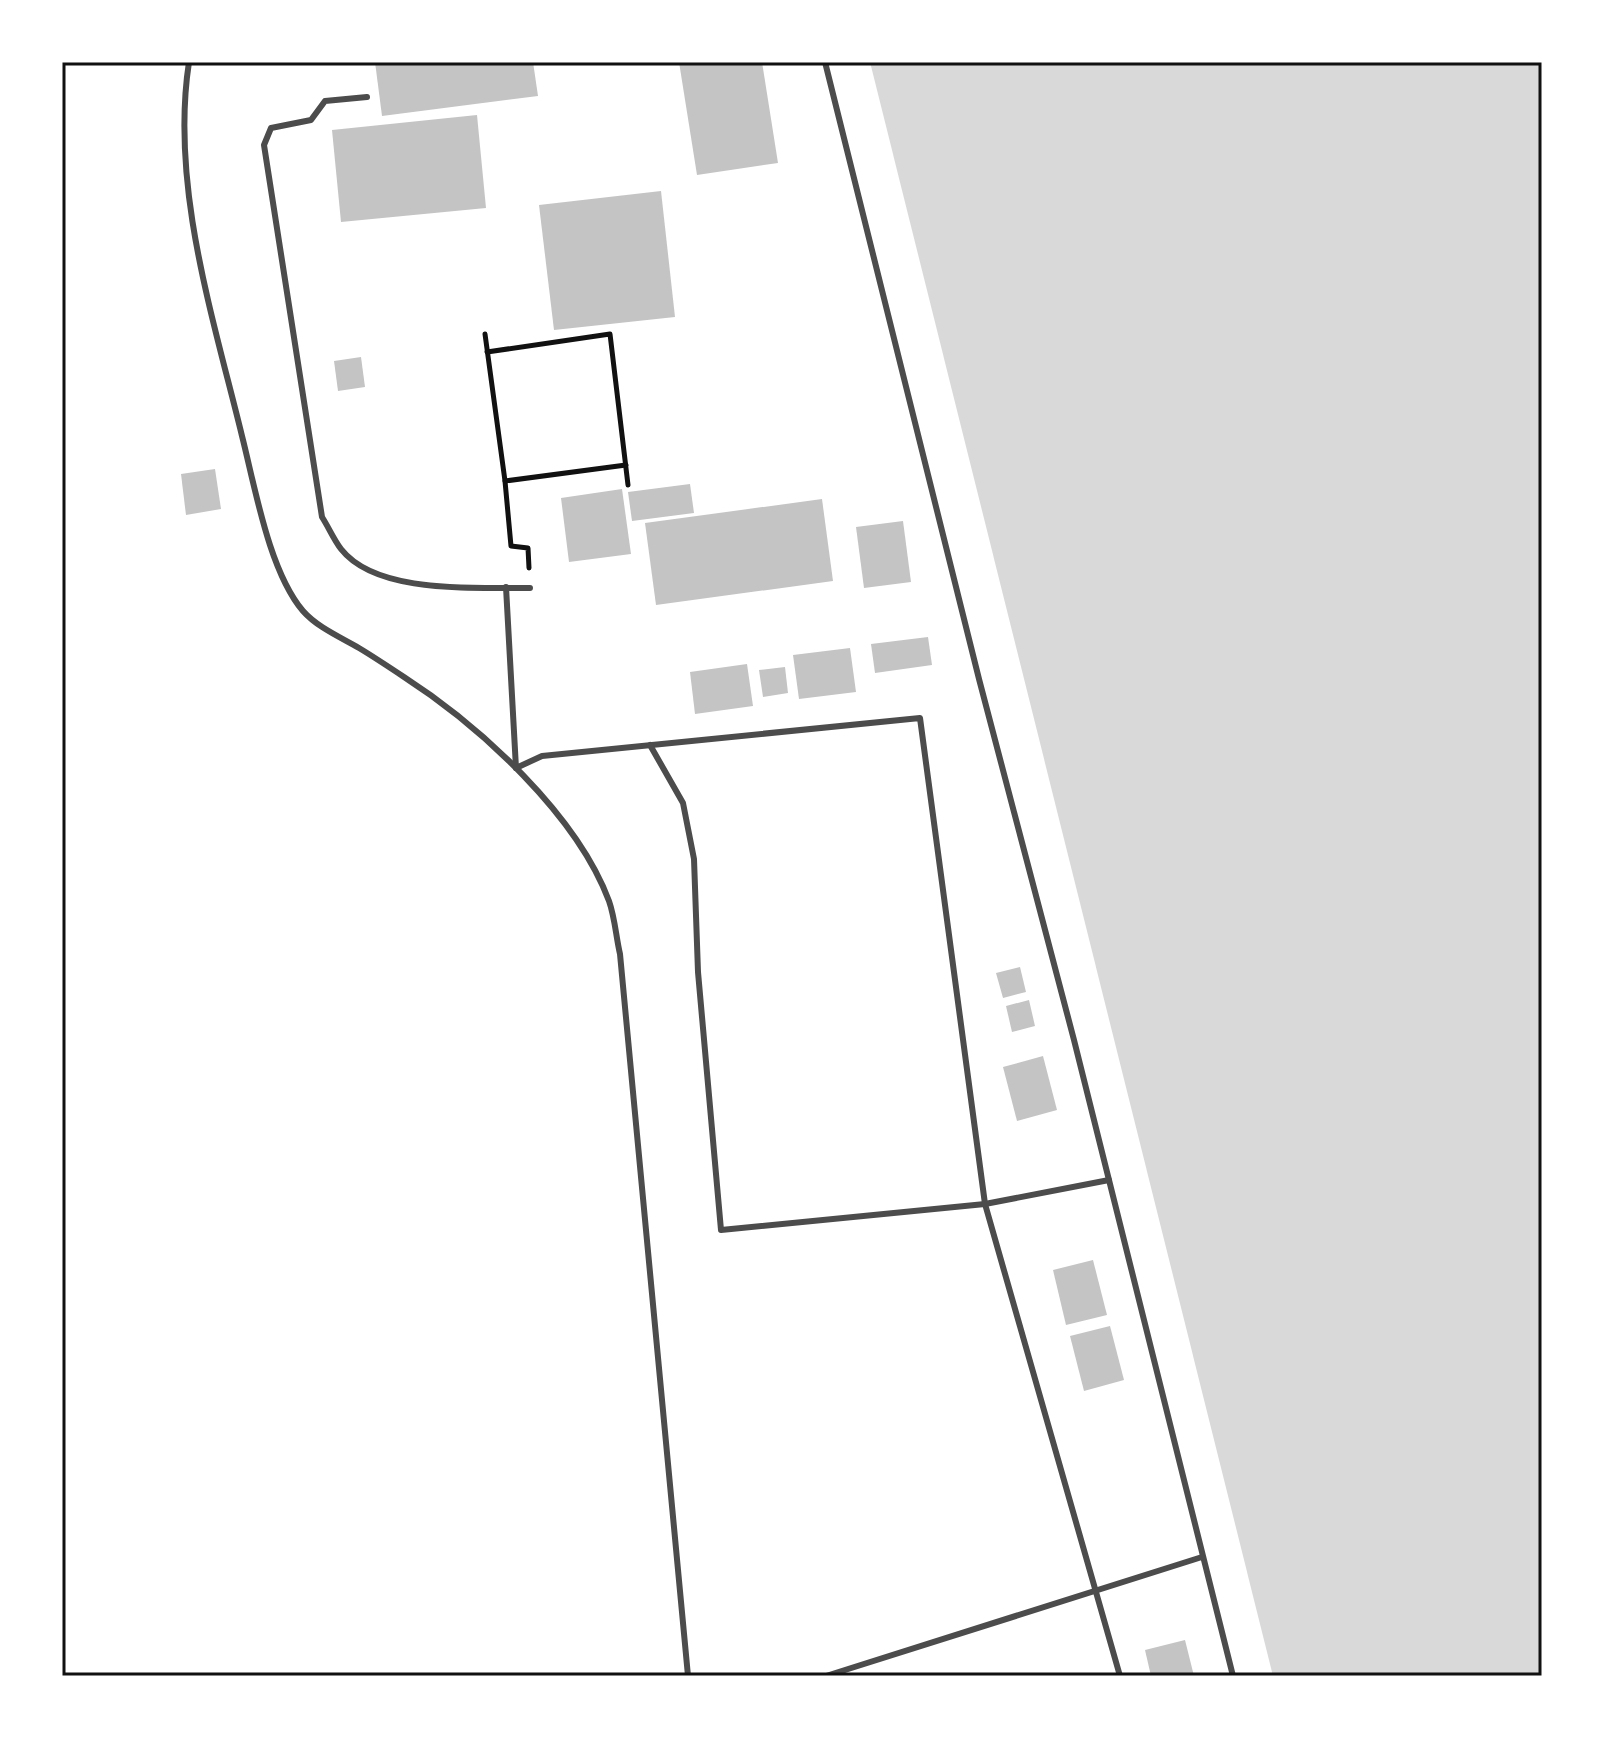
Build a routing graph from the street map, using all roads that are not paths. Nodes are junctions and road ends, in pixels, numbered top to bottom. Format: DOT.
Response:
graph roads {
  1 [pos="189,62"];
  2 [pos="825,62"];
  3 [pos="367,97"];
  4 [pos="506,587"];
  5 [pos="530,588"];
  6 [pos="650,745"];
  7 [pos="516,768"];
  8 [pos="1109,1180"];
  9 [pos="985,1204"];
  10 [pos="1202,1557"];
  11 [pos="1096,1591"];
  12 [pos="688,1676"];
  13 [pos="826,1676"];
  14 [pos="1120,1676"];
  15 [pos="1233,1676"];
  1 -- 7 [label="lane"];
  2 -- 8 [label="lane"];
  3 -- 4 [label="lane"];
  4 -- 5 [label="lane"];
  4 -- 7 [label="lane"];
  6 -- 7 [label="lane"];
  6 -- 9 [label="lane"];
  6 -- 9 [label="lane"];
  7 -- 12 [label="lane"];
  8 -- 9 [label="lane"];
  8 -- 10 [label="lane"];
  9 -- 11 [label="lane"];
  10 -- 11 [label="lane"];
  10 -- 15 [label="lane"];
  11 -- 13 [label="lane"];
  11 -- 14 [label="lane"];
}
